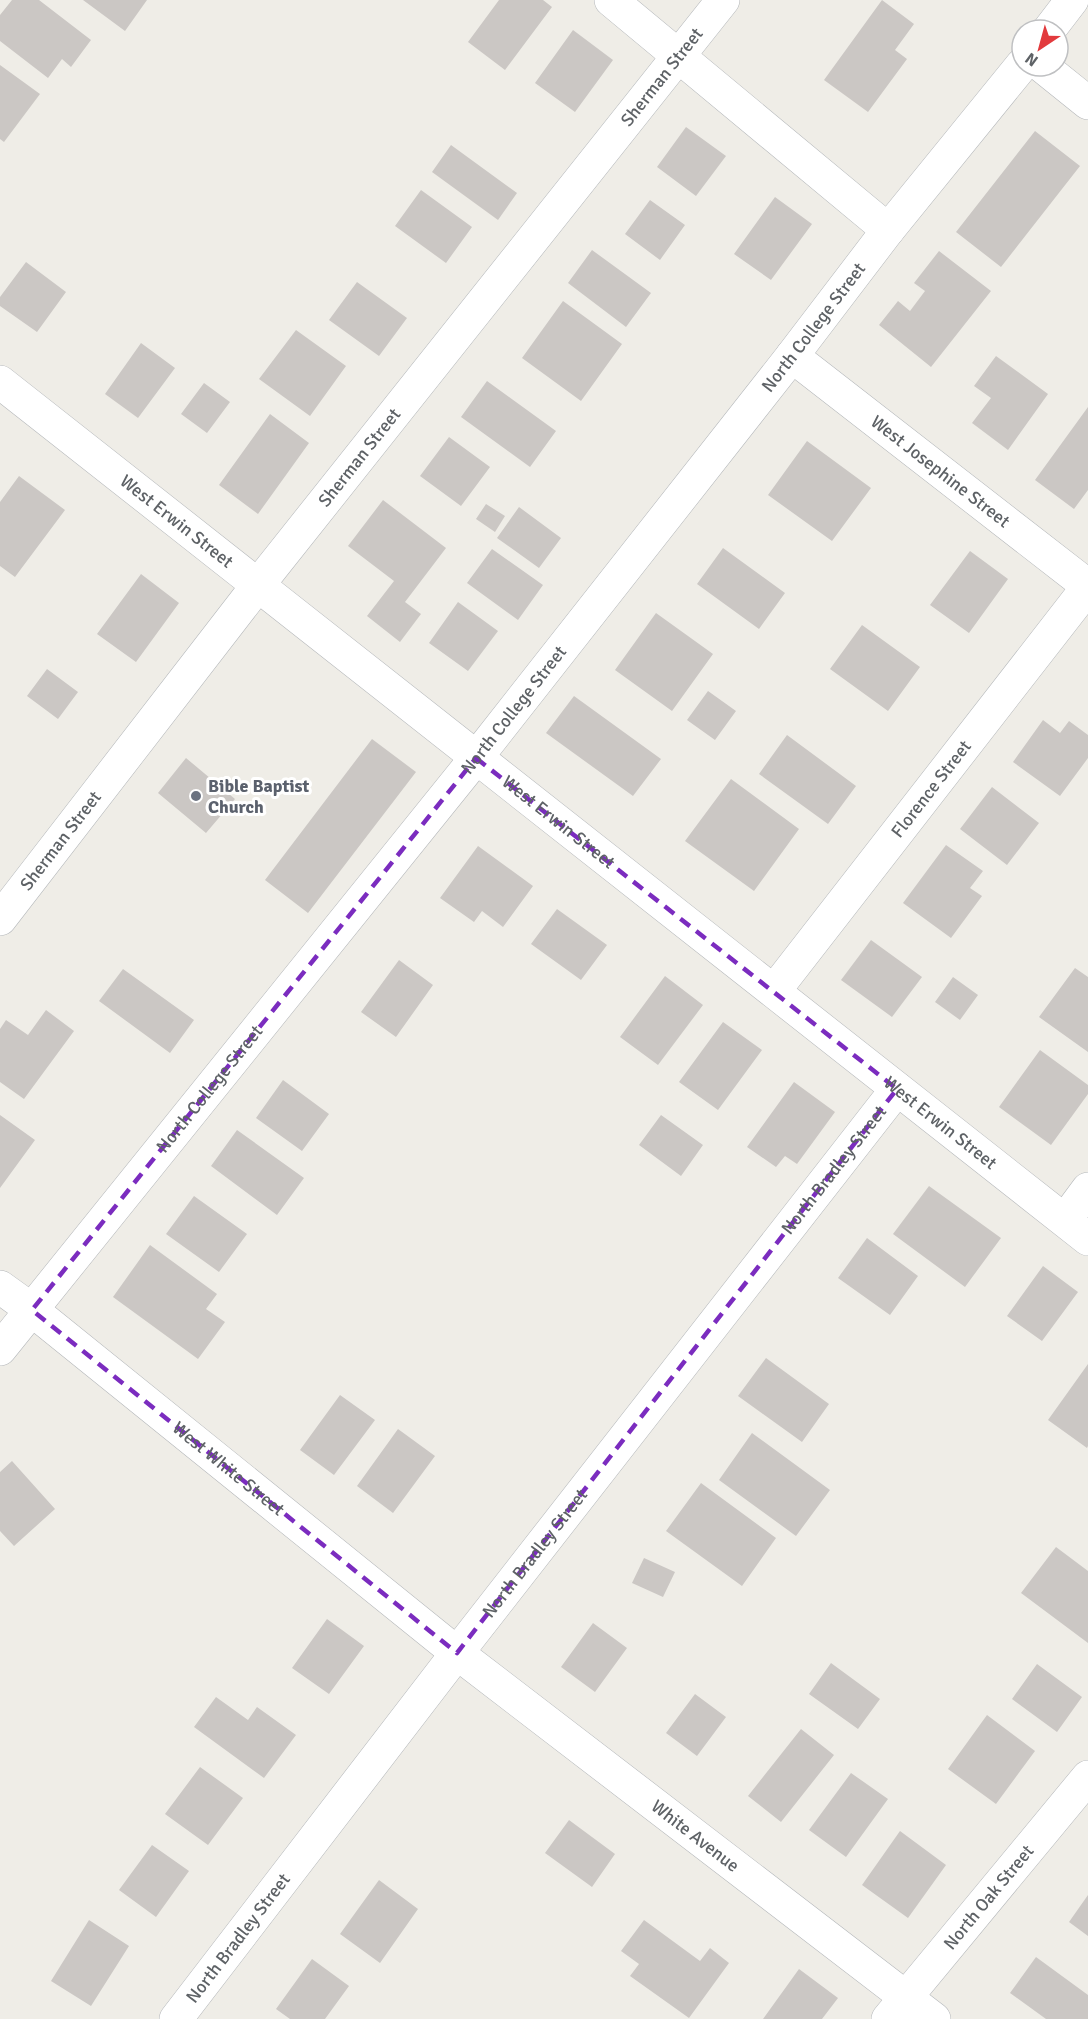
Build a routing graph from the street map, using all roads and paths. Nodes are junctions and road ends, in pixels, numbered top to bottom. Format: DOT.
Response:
graph roads {
  1 [pos="723,0"];
  2 [pos="1072,0"];
  3 [pos="621,3"];
  4 [pos="1058,18"];
  5 [pos="680,56"];
  6 [pos="1011,78"];
  7 [pos="1057,78"];
  8 [pos="1088,102"];
  9 [pos="888,230"];
  10 [pos="792,356"];
  11 [pos="0,382"];
  12 [pos="258,585"];
  13 [pos="1088,586"];
  14 [pos="476,758"];
  15 [pos="0,919"];
  16 [pos="774,991"];
  17 [pos="897,1089"];
  18 [pos="1088,1189"];
  19 [pos="1076,1229"];
  20 [pos="0,1287"];
  21 [pos="32,1310"];
  22 [pos="0,1349"];
  23 [pos="457,1653"];
  24 [pos="1088,1777"];
  25 [pos="897,2008"];
  26 [pos="176,2019"];
  27 [pos="934,2019"];
  1 -- 5 [label="street, Sherman Street"];
  2 -- 4 [label="street"];
  3 -- 5 [label="street"];
  5 -- 9 [label="street"];
  5 -- 12 [label="street, Sherman Street"];
  6 -- 9 [label="street, North College Street"];
  7 -- 8 [label="street"];
  9 -- 10 [label="street, North College Street"];
  10 -- 13 [label="street, West Josephine Street"];
  10 -- 14 [label="street, North College Street"];
  11 -- 12 [label="street, West Erwin Street"];
  12 -- 14 [label="street, West Erwin Street"];
  12 -- 15 [label="street, Sherman Street"];
  13 -- 16 [label="street, Florence Street"];
  14 -- 16 [label="street, West Erwin Street"];
  14 -- 21 [label="street, North College Street"];
  16 -- 17 [label="street, West Erwin Street"];
  17 -- 19 [label="street, West Erwin Street"];
  17 -- 23 [label="street, North Bradley Street"];
  18 -- 19 [label="street"];
  20 -- 21 [label="street, West White Street"];
  21 -- 22 [label="street, North College Street"];
  21 -- 23 [label="street, West White Street"];
  23 -- 25 [label="street, White Avenue"];
  23 -- 26 [label="street, North Bradley Street"];
  24 -- 25 [label="street, North Oak Street"];
  25 -- 27 [label="street, White Avenue"];
}
